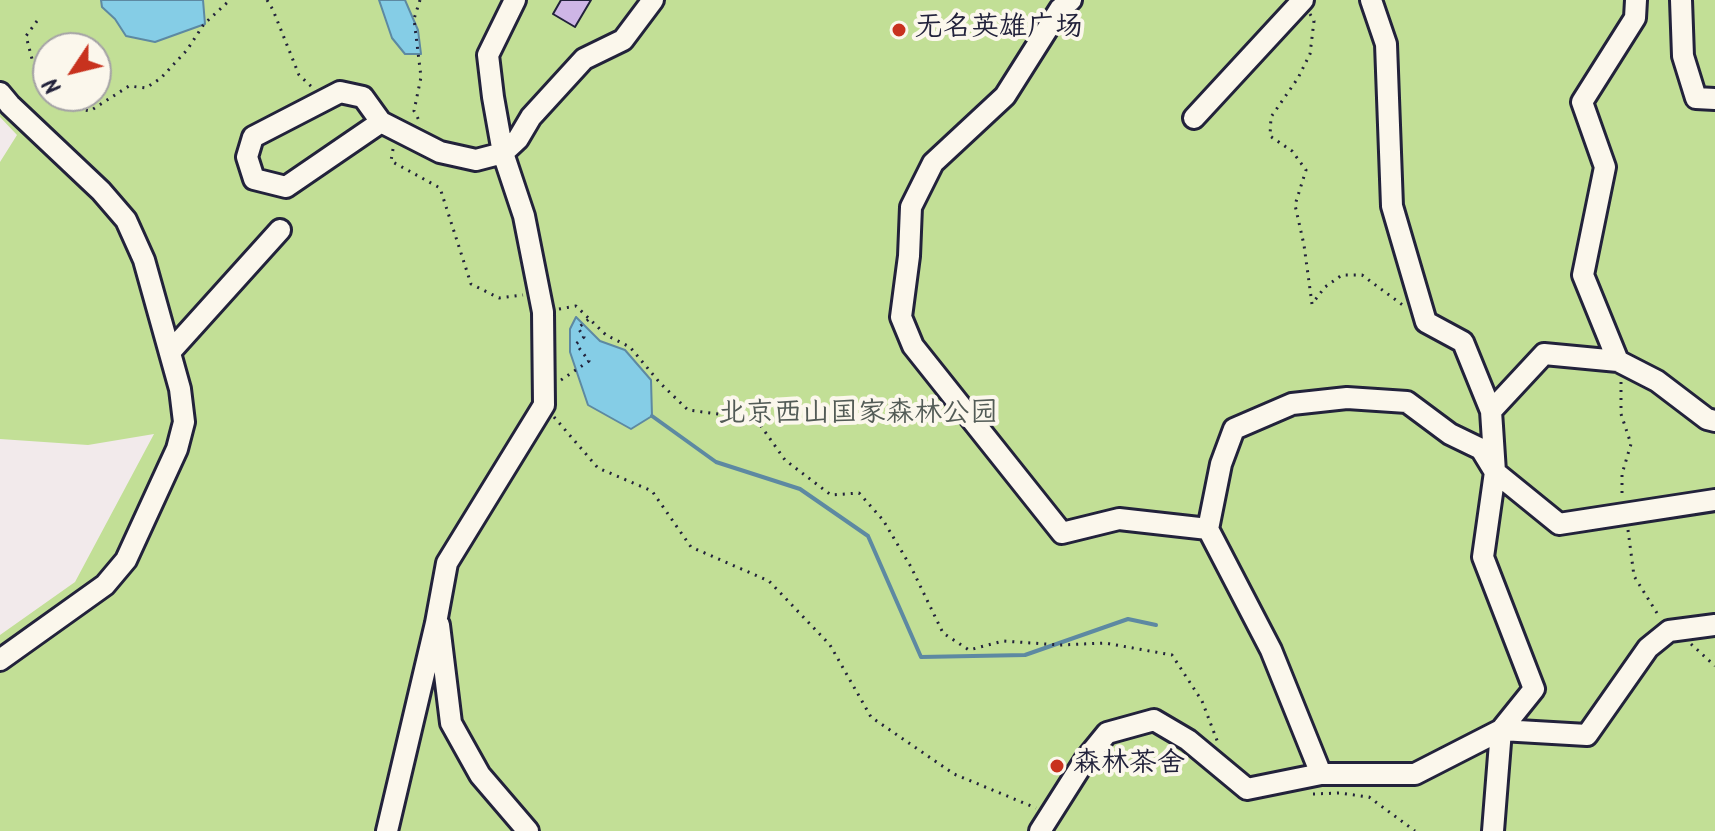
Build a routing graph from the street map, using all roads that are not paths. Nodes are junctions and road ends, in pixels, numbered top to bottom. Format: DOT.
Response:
graph roads {
  1 [pos="515,0"];
  2 [pos="653,0"];
  3 [pos="1071,0"];
  4 [pos="1371,0"];
  5 [pos="1636,0"];
  6 [pos="1681,0"];
  7 [pos="1306,5"];
  8 [pos="0,93"];
  9 [pos="1715,99"];
  10 [pos="1194,118"];
  11 [pos="388,126"];
  12 [pos="503,153"];
  13 [pos="280,230"];
  14 [pos="170,352"];
  15 [pos="1618,361"];
  16 [pos="1491,411"];
  17 [pos="1715,421"];
  18 [pos="1495,472"];
  19 [pos="1715,500"];
  20 [pos="1208,529"];
  21 [pos="438,614"];
  22 [pos="1715,625"];
  23 [pos="0,660"];
  24 [pos="1501,730"];
  25 [pos="1321,774"];
  26 [pos="1045,822"];
  27 [pos="387,831"];
  28 [pos="528,831"];
  29 [pos="1493,831"];
  1 -- 12 [label="street"];
  2 -- 12 [label="street"];
  3 -- 20 [label="street"];
  4 -- 16 [label="street"];
  5 -- 15 [label="street"];
  6 -- 9 [label="street"];
  7 -- 10 [label="street"];
  8 -- 14 [label="street"];
  11 -- 11 [label="street"];
  11 -- 12 [label="street"];
  12 -- 21 [label="street"];
  13 -- 14 [label="street"];
  14 -- 23 [label="street"];
  15 -- 16 [label="street"];
  15 -- 17 [label="street"];
  16 -- 18 [label="street"];
  18 -- 19 [label="street"];
  18 -- 20 [label="street"];
  18 -- 24 [label="street"];
  20 -- 25 [label="street"];
  21 -- 27 [label="street"];
  21 -- 28 [label="street"];
  22 -- 24 [label="street"];
  24 -- 25 [label="street"];
  24 -- 29 [label="street"];
  25 -- 26 [label="street"];
}
